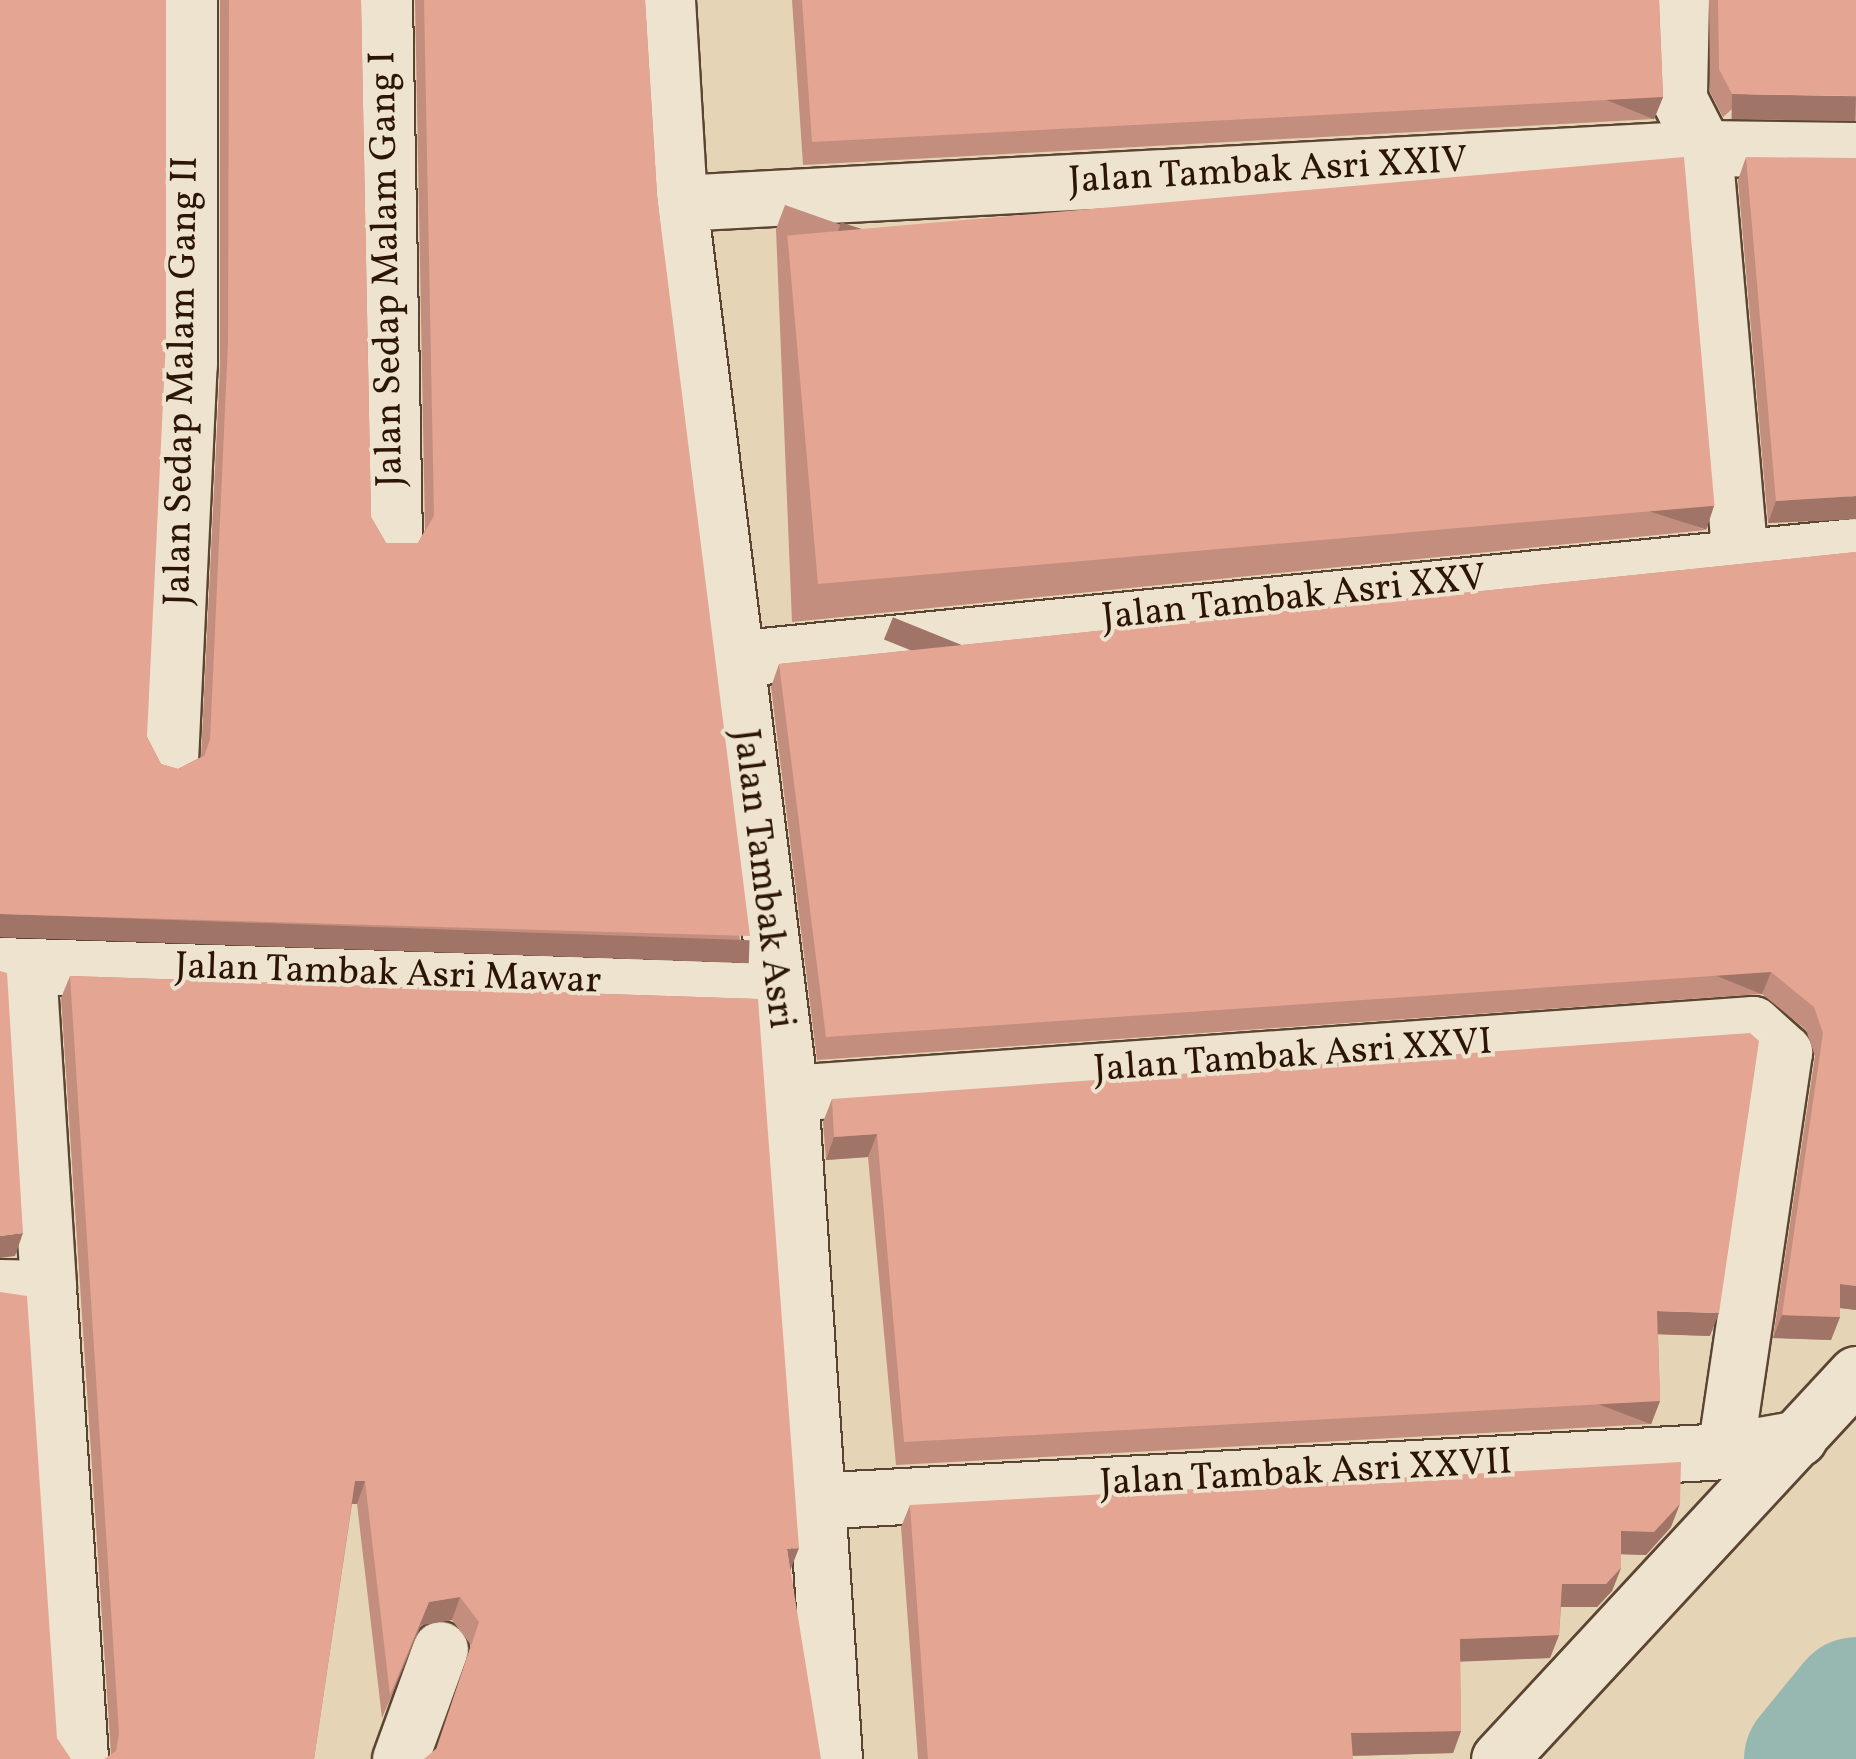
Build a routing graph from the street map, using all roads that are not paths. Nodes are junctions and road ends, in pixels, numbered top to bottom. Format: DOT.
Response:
graph roads {
  1 [pos="190,0"];
  2 [pos="384,0"];
  3 [pos="667,0"];
  4 [pos="1681,0"];
  5 [pos="1704,148"];
  6 [pos="1856,150"];
  7 [pos="679,203"];
  8 [pos="394,539"];
  9 [pos="1856,546"];
  10 [pos="1739,552"];
  11 [pos="734,659"];
  12 [pos="170,762"];
  13 [pos="14,966"];
  14 [pos="776,991"];
  15 [pos="790,1092"];
  16 [pos="24,1287"];
  17 [pos="1856,1374"];
  18 [pos="1799,1438"];
  19 [pos="1725,1451"];
  20 [pos="812,1501"];
  21 [pos="440,1649"];
  22 [pos="80,1759"];
  23 [pos="400,1759"];
  24 [pos="834,1759"];
  25 [pos="1499,1759"];
  1 -- 12 [label="street, Jalan Sedap Malam Gang II"];
  2 -- 8 [label="street, Jalan Sedap Malam Gang I"];
  3 -- 7 [label="street, Jalan Tambak Asri"];
  4 -- 5 [label="street"];
  5 -- 6 [label="street, Jalan Tambak Asri XXIV"];
  5 -- 7 [label="street, Jalan Tambak Asri XXIV"];
  5 -- 10 [label="street"];
  7 -- 11 [label="street, Jalan Tambak Asri"];
  9 -- 10 [label="street, Jalan Tambak Asri XXV"];
  10 -- 11 [label="street, Jalan Tambak Asri XXV"];
  11 -- 14 [label="street, Jalan Tambak Asri"];
  13 -- 14 [label="street, Jalan Tambak Asri Mawar"];
  13 -- 16 [label="street"];
  14 -- 15 [label="street, Jalan Tambak Asri"];
  15 -- 19 [label="street, Jalan Tambak Asri XXVI"];
  15 -- 20 [label="street, Jalan Tambak Asri"];
  16 -- 22 [label="street"];
  17 -- 18 [label="street"];
  18 -- 19 [label="street, Jalan Tambak Asri XXVII"];
  18 -- 25 [label="street"];
  19 -- 20 [label="street, Jalan Tambak Asri XXVII"];
  20 -- 24 [label="street, Jalan Tambak Asri"];
  21 -- 23 [label="street"];
}
